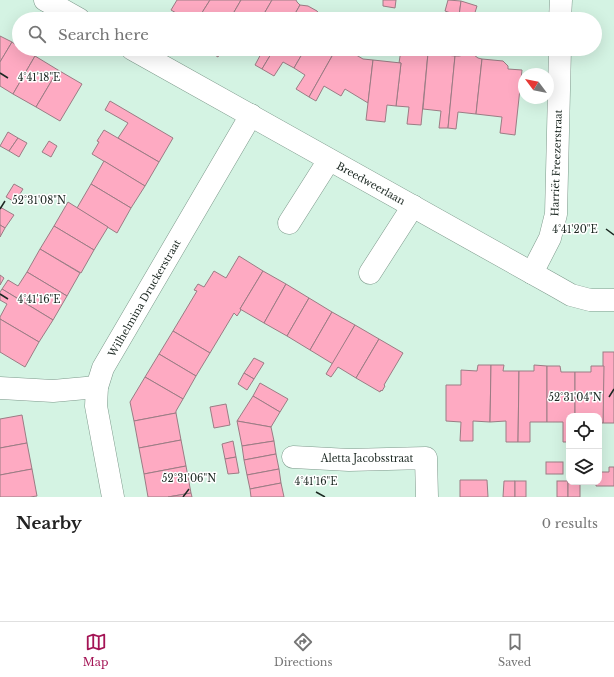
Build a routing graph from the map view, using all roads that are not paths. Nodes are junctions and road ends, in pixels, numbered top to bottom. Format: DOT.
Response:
graph roads {
  1 [pos="45,0"];
  2 [pos="561,0"];
  3 [pos="66,12"];
  4 [pos="560,12"];
  5 [pos="145,56"];
  6 [pos="560,56"];
  7 [pos="251,115"];
  8 [pos="329,160"];
  9 [pos="413,206"];
  10 [pos="289,223"];
  11 [pos="370,273"];
  12 [pos="532,273"];
  13 [pos="614,300"];
  14 [pos="97,387"];
  15 [pos="0,388"];
  16 [pos="293,457"];
  17 [pos="113,497"];
  18 [pos="427,497"];
  1 -- 3 [label="street"];
  2 -- 4 [label="street"];
  5 -- 7 [label="street, Breedweerlaan"];
  6 -- 12 [label="street, Harriët Freezerstraat"];
  7 -- 8 [label="street, Breedweerlaan"];
  7 -- 14 [label="street, Wilhelmina Druckerstraat"];
  8 -- 9 [label="street, Breedweerlaan"];
  8 -- 10 [label="street"];
  9 -- 11 [label="street"];
  9 -- 12 [label="street, Breedweerlaan"];
  12 -- 13 [label="street, Breedweerlaan"];
  14 -- 15 [label="street"];
  14 -- 17 [label="street, Wilhelmina Druckerstraat"];
  16 -- 18 [label="street, Aletta Jacobsstraat"];
}
